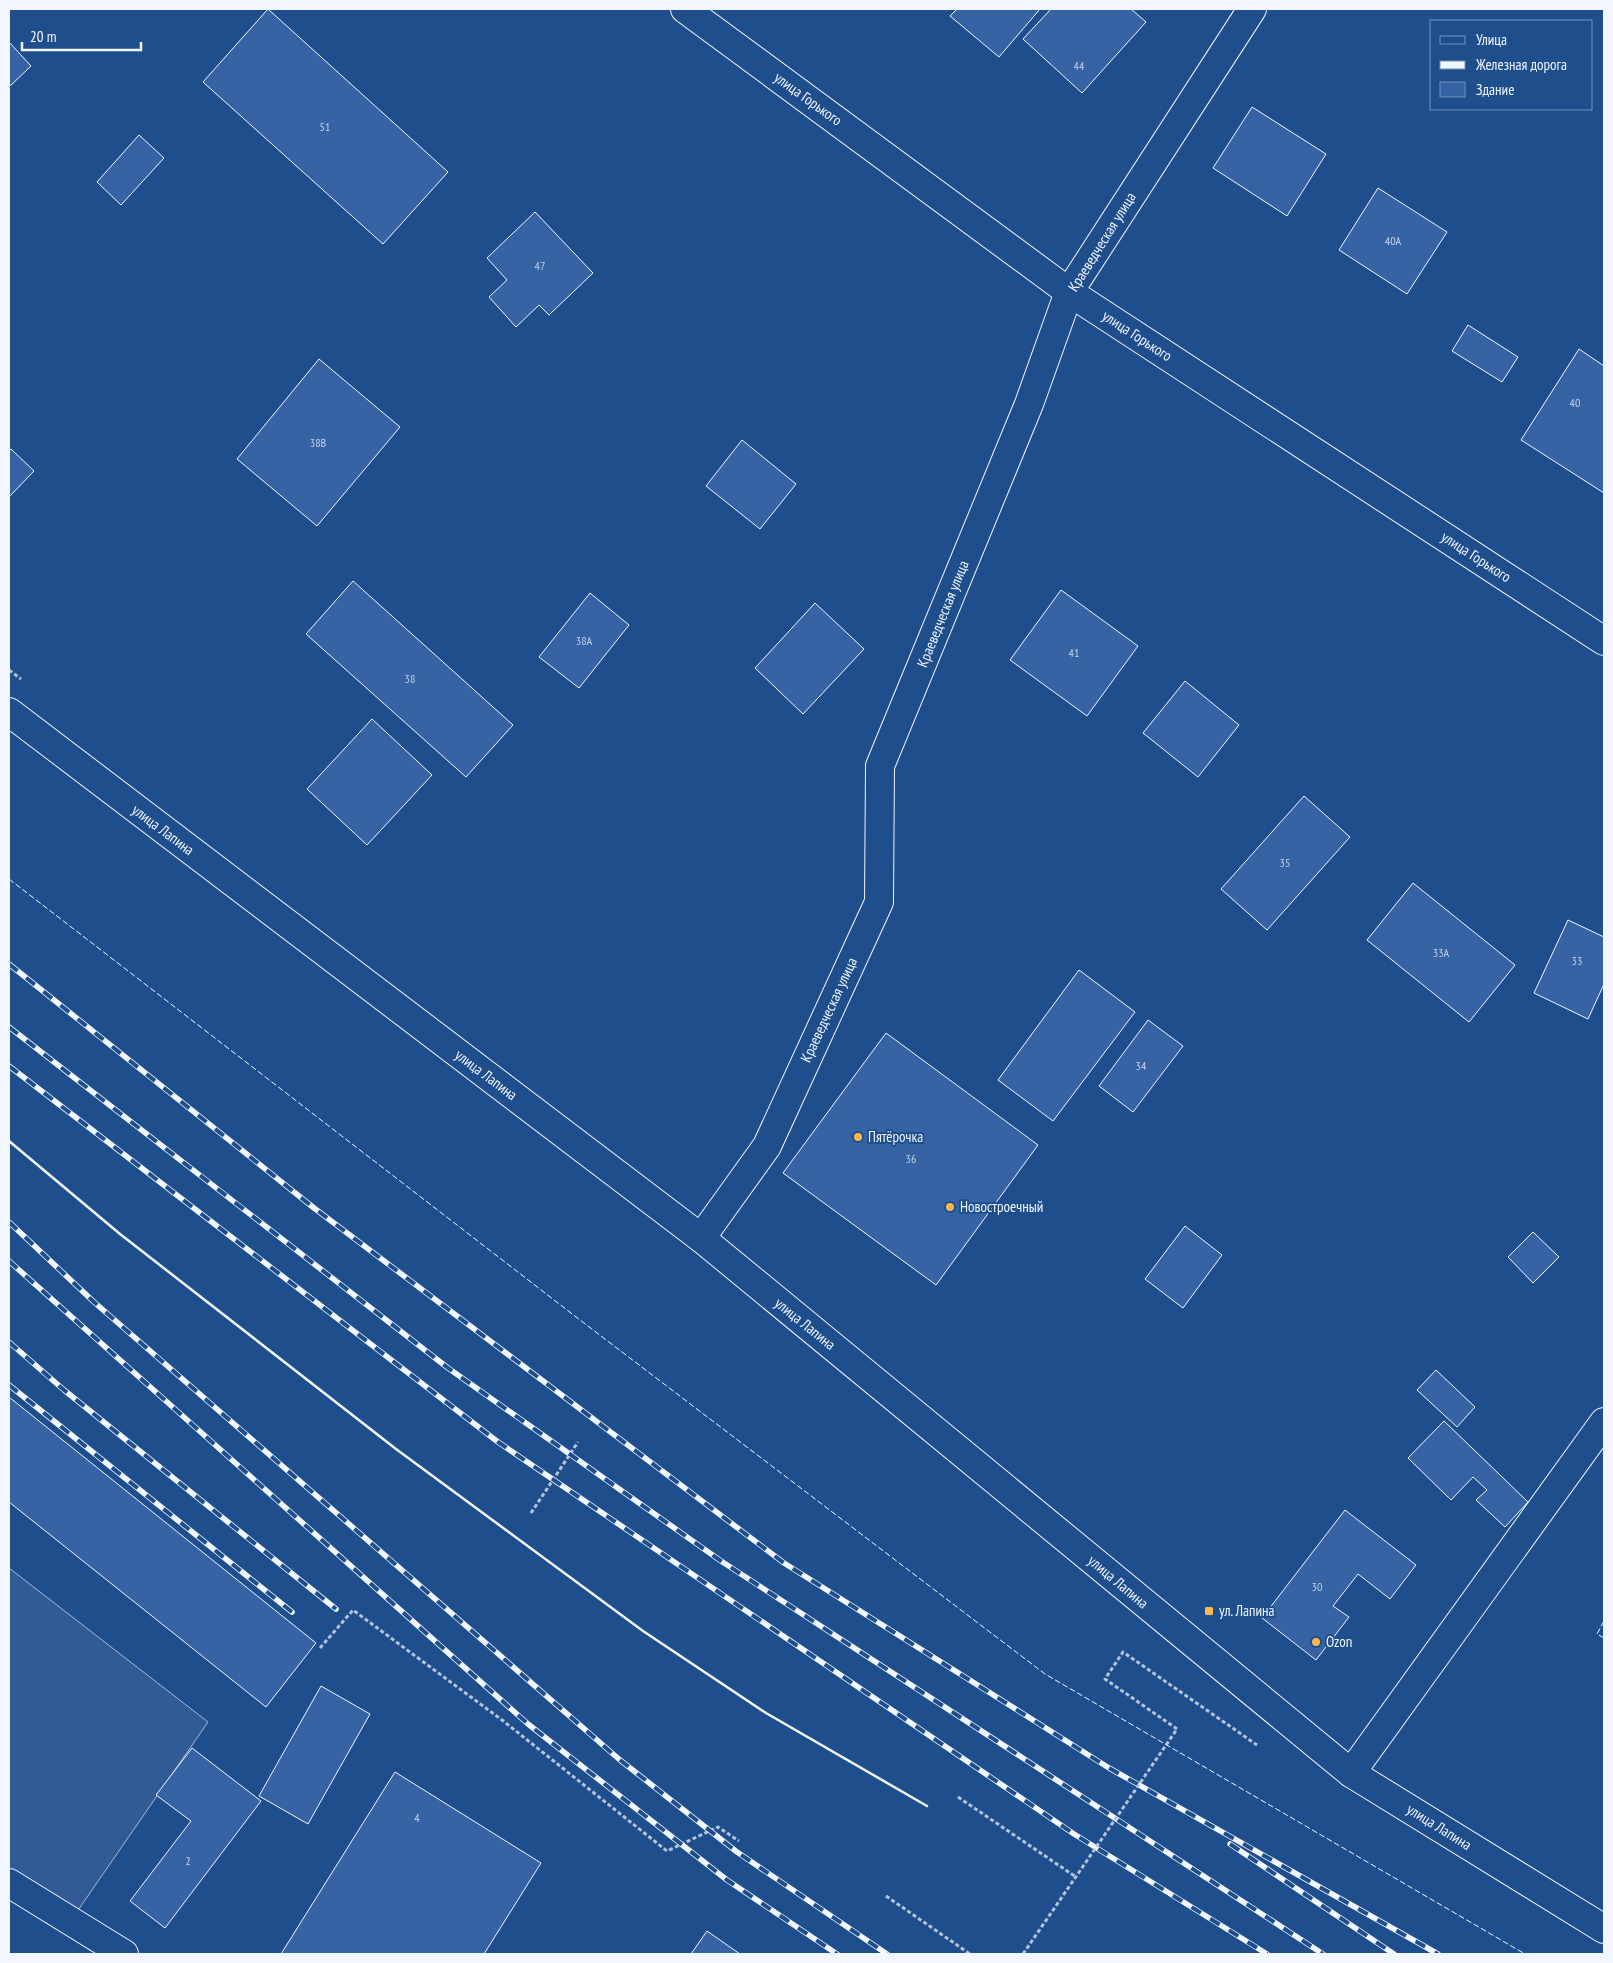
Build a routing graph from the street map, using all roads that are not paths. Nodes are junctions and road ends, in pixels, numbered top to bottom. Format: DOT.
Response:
graph roads {
  1 [pos="685,9"];
  2 [pos="1252,9"];
  3 [pos="1069,292"];
  4 [pos="1604,641"];
  5 [pos="9,712"];
  6 [pos="701,1238"];
  7 [pos="1604,1422"];
  8 [pos="1351,1773"];
  9 [pos="9,1882"];
  10 [pos="1604,1929"];
  11 [pos="124,1954"];
  1 -- 3 [label="street, улица Горького"];
  2 -- 3 [label="street, Краеведческая улица"];
  3 -- 4 [label="street, улица Горького"];
  3 -- 6 [label="street, Краеведческая улица"];
  5 -- 6 [label="street, улица Лапина"];
  6 -- 8 [label="street, улица Лапина"];
  7 -- 8 [label="street"];
  8 -- 10 [label="street, улица Лапина"];
  9 -- 11 [label="street"];
}
